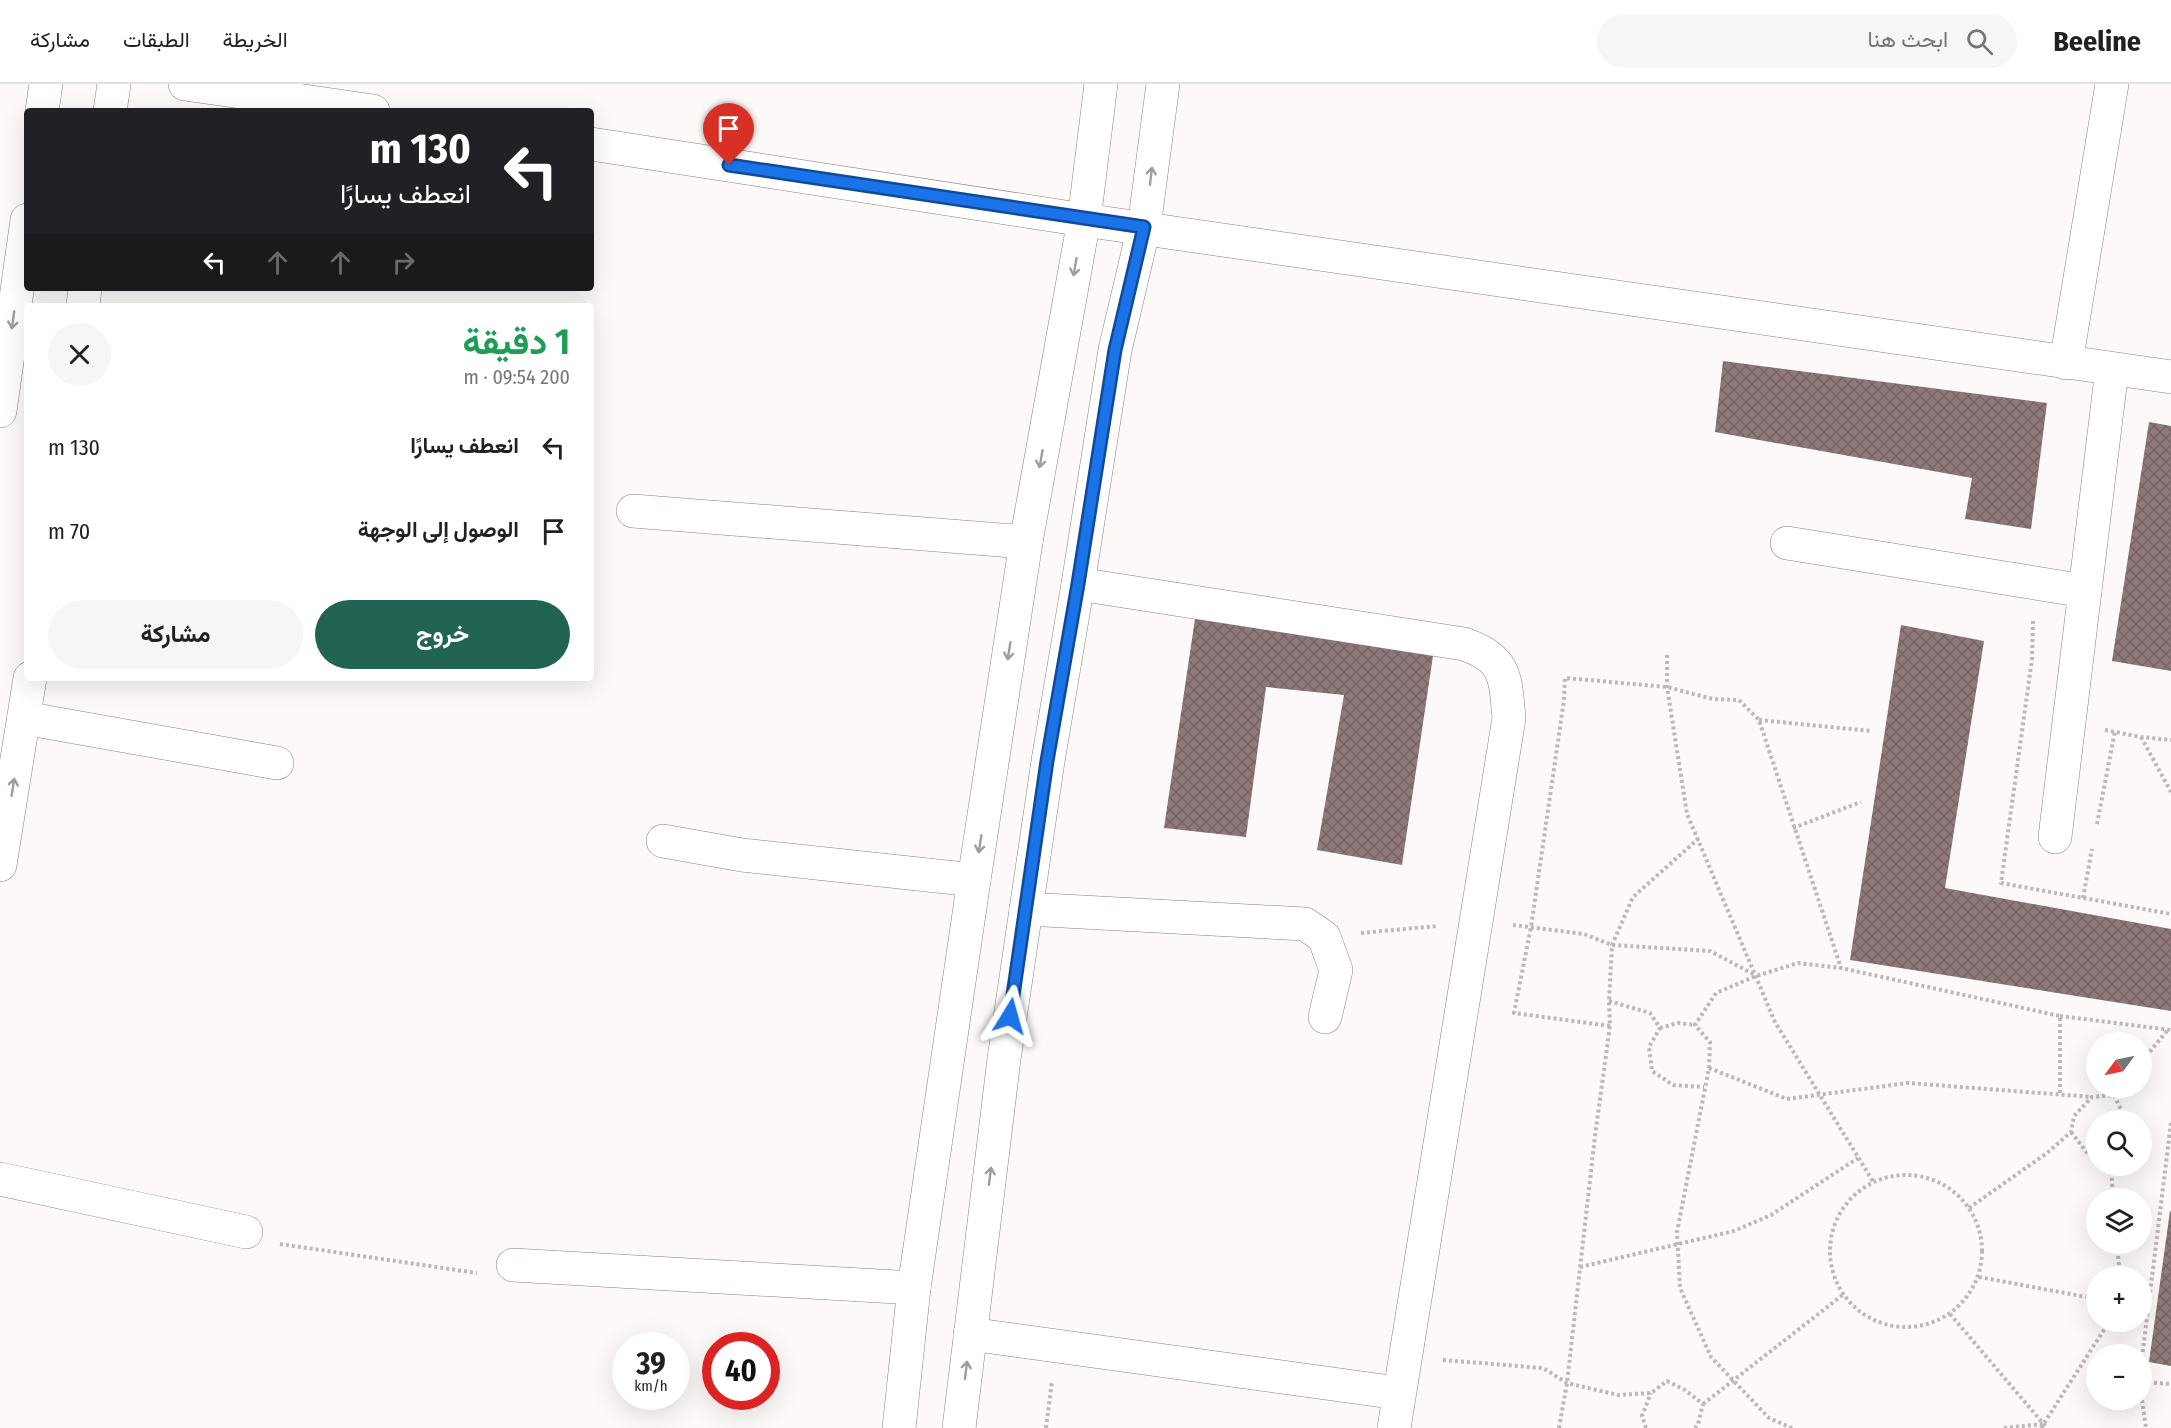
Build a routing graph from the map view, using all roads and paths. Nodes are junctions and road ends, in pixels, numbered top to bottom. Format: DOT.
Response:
graph roads {
  1 [pos="46,84"];
  2 [pos="114,84"];
  3 [pos="185,84"];
  4 [pos="1101,84"];
  5 [pos="1163,84"];
  6 [pos="2112,84"];
  7 [pos="42,108"];
  8 [pos="110,108"];
  9 [pos="352,108"];
  10 [pos="594,144"];
  11 [pos="1084,220"];
  12 [pos="1144,227"];
  13 [pos="24,241"];
  14 [pos="2066,363"];
  15 [pos="2112,369"];
  16 [pos="2171,377"];
  17 [pos="0,411"];
  18 [pos="633,511"];
  19 [pos="1026,542"];
  20 [pos="1787,543"];
  21 [pos="1078,584"];
  22 [pos="2085,591"];
  23 [pos="1667,655"];
  24 [pos="30,681"];
  25 [pos="1667,687"];
  26 [pos="24,718"];
  27 [pos="1759,720"];
  28 [pos="2069,726"];
  29 [pos="1871,731"];
  30 [pos="2115,731"];
  31 [pos="2141,737"];
  32 [pos="2171,740"];
  33 [pos="277,763"];
  34 [pos="2171,792"];
  35 [pos="1862,802"];
  36 [pos="1793,828"];
  37 [pos="2096,831"];
  38 [pos="2055,837"];
  39 [pos="1698,838"];
  40 [pos="663,840"];
  41 [pos="2094,843"];
  42 [pos="0,865"];
  43 [pos="974,880"];
  44 [pos="2083,898"];
  45 [pos="1026,909"];
  46 [pos="1475,922"];
  47 [pos="1531,927"];
  48 [pos="1324,937"];
  49 [pos="1612,945"];
  50 [pos="1841,968"];
  51 [pos="1756,976"];
  52 [pos="1609,1000"];
  53 [pos="2060,1016"];
  54 [pos="1324,1017"];
  55 [pos="1695,1025"];
  56 [pos="1610,1026"];
  57 [pos="1660,1028"];
  58 [pos="2169,1030"];
  59 [pos="2152,1050"];
  60 [pos="1709,1068"];
  61 [pos="1704,1087"];
  62 [pos="1820,1095"];
  63 [pos="2060,1095"];
  64 [pos="2086,1097"];
  65 [pos="2091,1098"];
  66 [pos="2171,1124"];
  67 [pos="2071,1132"];
  68 [pos="2086,1151"];
  69 [pos="1858,1158"];
  70 [pos="0,1179"];
  71 [pos="1874,1183"];
  72 [pos="1969,1208"];
  73 [pos="246,1232"];
  74 [pos="1677,1246"];
  75 [pos="513,1264"];
  76 [pos="1580,1267"];
  77 [pos="1978,1277"];
  78 [pos="914,1288"];
  79 [pos="1844,1294"];
  80 [pos="2086,1297"];
  81 [pos="1950,1314"];
  82 [pos="2103,1332"];
  83 [pos="970,1334"];
  84 [pos="2144,1344"];
  85 [pos="1057,1346"];
  86 [pos="1404,1357"];
  87 [pos="1734,1380"];
  88 [pos="1567,1383"];
  89 [pos="2152,1383"];
  90 [pos="2171,1384"];
  91 [pos="1398,1393"];
  92 [pos="1652,1393"];
  93 [pos="1702,1404"];
  94 [pos="2143,1410"];
  95 [pos="2044,1427"];
  96 [pos="899,1428"];
  97 [pos="959,1428"];
  98 [pos="1046,1428"];
  99 [pos="1394,1428"];
  100 [pos="1559,1428"];
  101 [pos="1646,1428"];
  102 [pos="1695,1428"];
  103 [pos="1792,1428"];
  104 [pos="2004,1428"];
  105 [pos="2146,1428"];
  1 -- 7 [label="street"];
  2 -- 8 [label="street"];
  3 -- 9 [label="street"];
  4 -- 11 [label="street"];
  12 -- 5 [label="street, one-way"];
  6 -- 14 [label="street"];
  10 -- 11 [label="street"];
  11 -- 12 [label="street"];
  11 -- 19 [label="street, one-way"];
  12 -- 14 [label="street"];
  12 -- 21 [label="street"];
  13 -- 17 [label="street, one-way"];
  14 -- 15 [label="street"];
  15 -- 16 [label="street"];
  15 -- 22 [label="street"];
  18 -- 19 [label="street"];
  19 -- 43 [label="street, one-way"];
  20 -- 22 [label="street"];
  21 -- 45 [label="street"];
  21 -- 46 [label="street"];
  22 -- 28 [label="street"];
  23 -- 25 [label="path"];
  24 -- 26 [label="street"];
  25 -- 27 [label="path"];
  25 -- 39 [label="path"];
  25 -- 47 [label="path"];
  26 -- 33 [label="street"];
  42 -- 26 [label="street, one-way"];
  27 -- 29 [label="path"];
  27 -- 36 [label="path"];
  28 -- 30 [label="path"];
  28 -- 38 [label="street"];
  30 -- 31 [label="path"];
  30 -- 37 [label="path"];
  31 -- 32 [label="path"];
  31 -- 34 [label="path"];
  35 -- 36 [label="path"];
  36 -- 50 [label="path"];
  39 -- 49 [label="path"];
  39 -- 51 [label="path"];
  40 -- 43 [label="street"];
  41 -- 44 [label="path"];
  43 -- 78 [label="street"];
  45 -- 48 [label="street"];
  83 -- 45 [label="street, one-way"];
  46 -- 47 [label="path"];
  46 -- 48 [label="path"];
  46 -- 86 [label="street"];
  47 -- 49 [label="path"];
  47 -- 56 [label="path"];
  48 -- 54 [label="street"];
  49 -- 51 [label="path"];
  49 -- 52 [label="path"];
  50 -- 51 [label="path"];
  50 -- 53 [label="path"];
  51 -- 55 [label="path"];
  51 -- 62 [label="path"];
  52 -- 56 [label="path"];
  52 -- 57 [label="path"];
  53 -- 58 [label="path"];
  53 -- 63 [label="path"];
  55 -- 57 [label="path"];
  55 -- 60 [label="path"];
  56 -- 76 [label="path"];
  57 -- 61 [label="path"];
  58 -- 59 [label="path"];
  60 -- 61 [label="path"];
  60 -- 62 [label="path"];
  61 -- 74 [label="path"];
  62 -- 63 [label="path"];
  62 -- 69 [label="path"];
  63 -- 64 [label="path"];
  65 -- 67 [label="path"];
  66 -- 84 [label="path"];
  67 -- 68 [label="path"];
  67 -- 72 [label="path"];
  69 -- 71 [label="path"];
  69 -- 74 [label="path"];
  70 -- 73 [label="street"];
  71 -- 72 [label="path"];
  71 -- 79 [label="path"];
  72 -- 77 [label="path"];
  73 -- 75 [label="path"];
  74 -- 76 [label="path"];
  74 -- 87 [label="path"];
  75 -- 78 [label="street"];
  76 -- 88 [label="path"];
  77 -- 80 [label="path"];
  77 -- 81 [label="path"];
  78 -- 96 [label="street"];
  79 -- 81 [label="path"];
  79 -- 87 [label="path"];
  81 -- 95 [label="path"];
  82 -- 95 [label="path"];
  83 -- 85 [label="street"];
  97 -- 83 [label="street, one-way"];
  85 -- 91 [label="street"];
  85 -- 98 [label="path"];
  86 -- 88 [label="path"];
  86 -- 91 [label="street"];
  87 -- 93 [label="path"];
  87 -- 103 [label="path"];
  88 -- 92 [label="path"];
  88 -- 100 [label="path"];
  89 -- 90 [label="path"];
  91 -- 99 [label="street"];
  92 -- 93 [label="path"];
  92 -- 101 [label="path"];
  93 -- 102 [label="path"];
  94 -- 105 [label="path"];
  95 -- 104 [label="path"];
}
